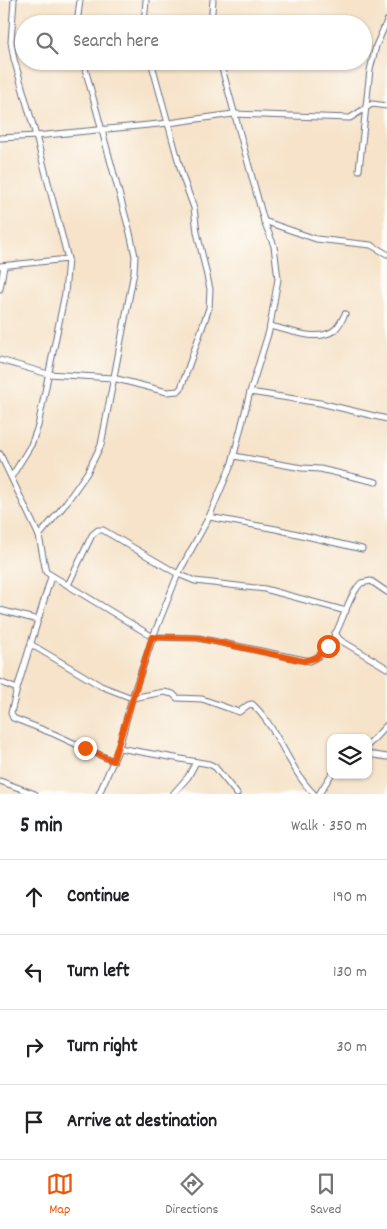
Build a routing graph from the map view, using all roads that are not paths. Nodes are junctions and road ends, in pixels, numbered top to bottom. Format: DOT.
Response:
graph roads {
  1 [pos="14,0"];
  2 [pos="80,0"];
  3 [pos="146,0"];
  4 [pos="213,0"];
  5 [pos="78,15"];
  6 [pos="145,15"];
  7 [pos="212,15"];
  8 [pos="387,22"];
  9 [pos="15,62"];
  10 [pos="372,62"];
  11 [pos="17,70"];
  12 [pos="85,70"];
  13 [pos="154,70"];
  14 [pos="222,70"];
  15 [pos="370,70"];
  16 [pos="366,106"];
  17 [pos="387,106"];
  18 [pos="233,114"];
  19 [pos="169,123"];
  20 [pos="102,130"];
  21 [pos="36,136"];
  22 [pos="0,138"];
  23 [pos="359,170"];
  24 [pos="264,221"];
  25 [pos="387,254"];
  26 [pos="68,259"];
  27 [pos="2,266"];
  28 [pos="0,289"];
  29 [pos="345,314"];
  30 [pos="270,326"];
  31 [pos="0,360"];
  32 [pos="48,374"];
  33 [pos="114,378"];
  34 [pos="250,392"];
  35 [pos="387,419"];
  36 [pos="0,454"];
  37 [pos="234,456"];
  38 [pos="12,476"];
  39 [pos="376,482"];
  40 [pos="209,517"];
  41 [pos="39,536"];
  42 [pos="362,549"];
  43 [pos="178,574"];
  44 [pos="51,577"];
  45 [pos="68,586"];
  46 [pos="387,592"];
  47 [pos="0,610"];
  48 [pos="346,611"];
  49 [pos="38,620"];
  50 [pos="335,633"];
  51 [pos="152,637"];
  52 [pos="32,645"];
  53 [pos="387,668"];
  54 [pos="0,682"];
  55 [pos="17,688"];
  56 [pos="132,698"];
  57 [pos="387,725"];
  58 [pos="372,741"];
  59 [pos="119,748"];
  60 [pos="372,755"];
  61 [pos="387,757"];
  62 [pos="113,761"];
  63 [pos="196,762"];
  64 [pos="328,779"];
  65 [pos="0,781"];
  66 [pos="35,794"];
  67 [pos="99,794"];
  68 [pos="173,794"];
  69 [pos="237,794"];
  70 [pos="314,794"];
  71 [pos="319,794"];
  1 -- 9 [label="street"];
  2 -- 5 [label="street"];
  3 -- 6 [label="street"];
  4 -- 7 [label="street"];
  8 -- 10 [label="street"];
  11 -- 21 [label="street"];
  12 -- 20 [label="street"];
  13 -- 19 [label="street"];
  14 -- 18 [label="street"];
  15 -- 16 [label="street"];
  16 -- 17 [label="street"];
  16 -- 18 [label="street"];
  16 -- 23 [label="street"];
  18 -- 19 [label="street"];
  18 -- 24 [label="street"];
  19 -- 20 [label="street"];
  19 -- 33 [label="street"];
  20 -- 21 [label="street"];
  20 -- 33 [label="street"];
  21 -- 22 [label="street"];
  21 -- 26 [label="street"];
  24 -- 25 [label="street"];
  24 -- 30 [label="street"];
  26 -- 27 [label="street"];
  26 -- 32 [label="street"];
  27 -- 28 [label="street"];
  29 -- 30 [label="street"];
  30 -- 34 [label="street"];
  31 -- 32 [label="street"];
  32 -- 33 [label="street"];
  32 -- 38 [label="street"];
  33 -- 41 [label="street"];
  34 -- 35 [label="street"];
  34 -- 37 [label="street"];
  36 -- 38 [label="street"];
  37 -- 39 [label="street"];
  37 -- 40 [label="street"];
  38 -- 41 [label="street"];
  40 -- 42 [label="street"];
  40 -- 43 [label="street"];
  41 -- 44 [label="street"];
  43 -- 45 [label="street"];
  43 -- 48 [label="street"];
  43 -- 51 [label="street"];
  44 -- 45 [label="street"];
  44 -- 49 [label="street"];
  45 -- 51 [label="street"];
  46 -- 48 [label="street"];
  47 -- 49 [label="street"];
  48 -- 50 [label="street"];
  49 -- 52 [label="street"];
  50 -- 51 [label="street"];
  50 -- 53 [label="street"];
  51 -- 56 [label="street"];
  52 -- 55 [label="street"];
  52 -- 56 [label="street"];
  54 -- 55 [label="street"];
  55 -- 62 [label="street"];
  56 -- 59 [label="street"];
  56 -- 70 [label="street"];
  57 -- 58 [label="street"];
  59 -- 62 [label="street"];
  59 -- 63 [label="street"];
  60 -- 61 [label="street"];
  62 -- 67 [label="street"];
  63 -- 68 [label="street"];
  63 -- 69 [label="street"];
  64 -- 71 [label="street"];
  65 -- 66 [label="street"];
}
